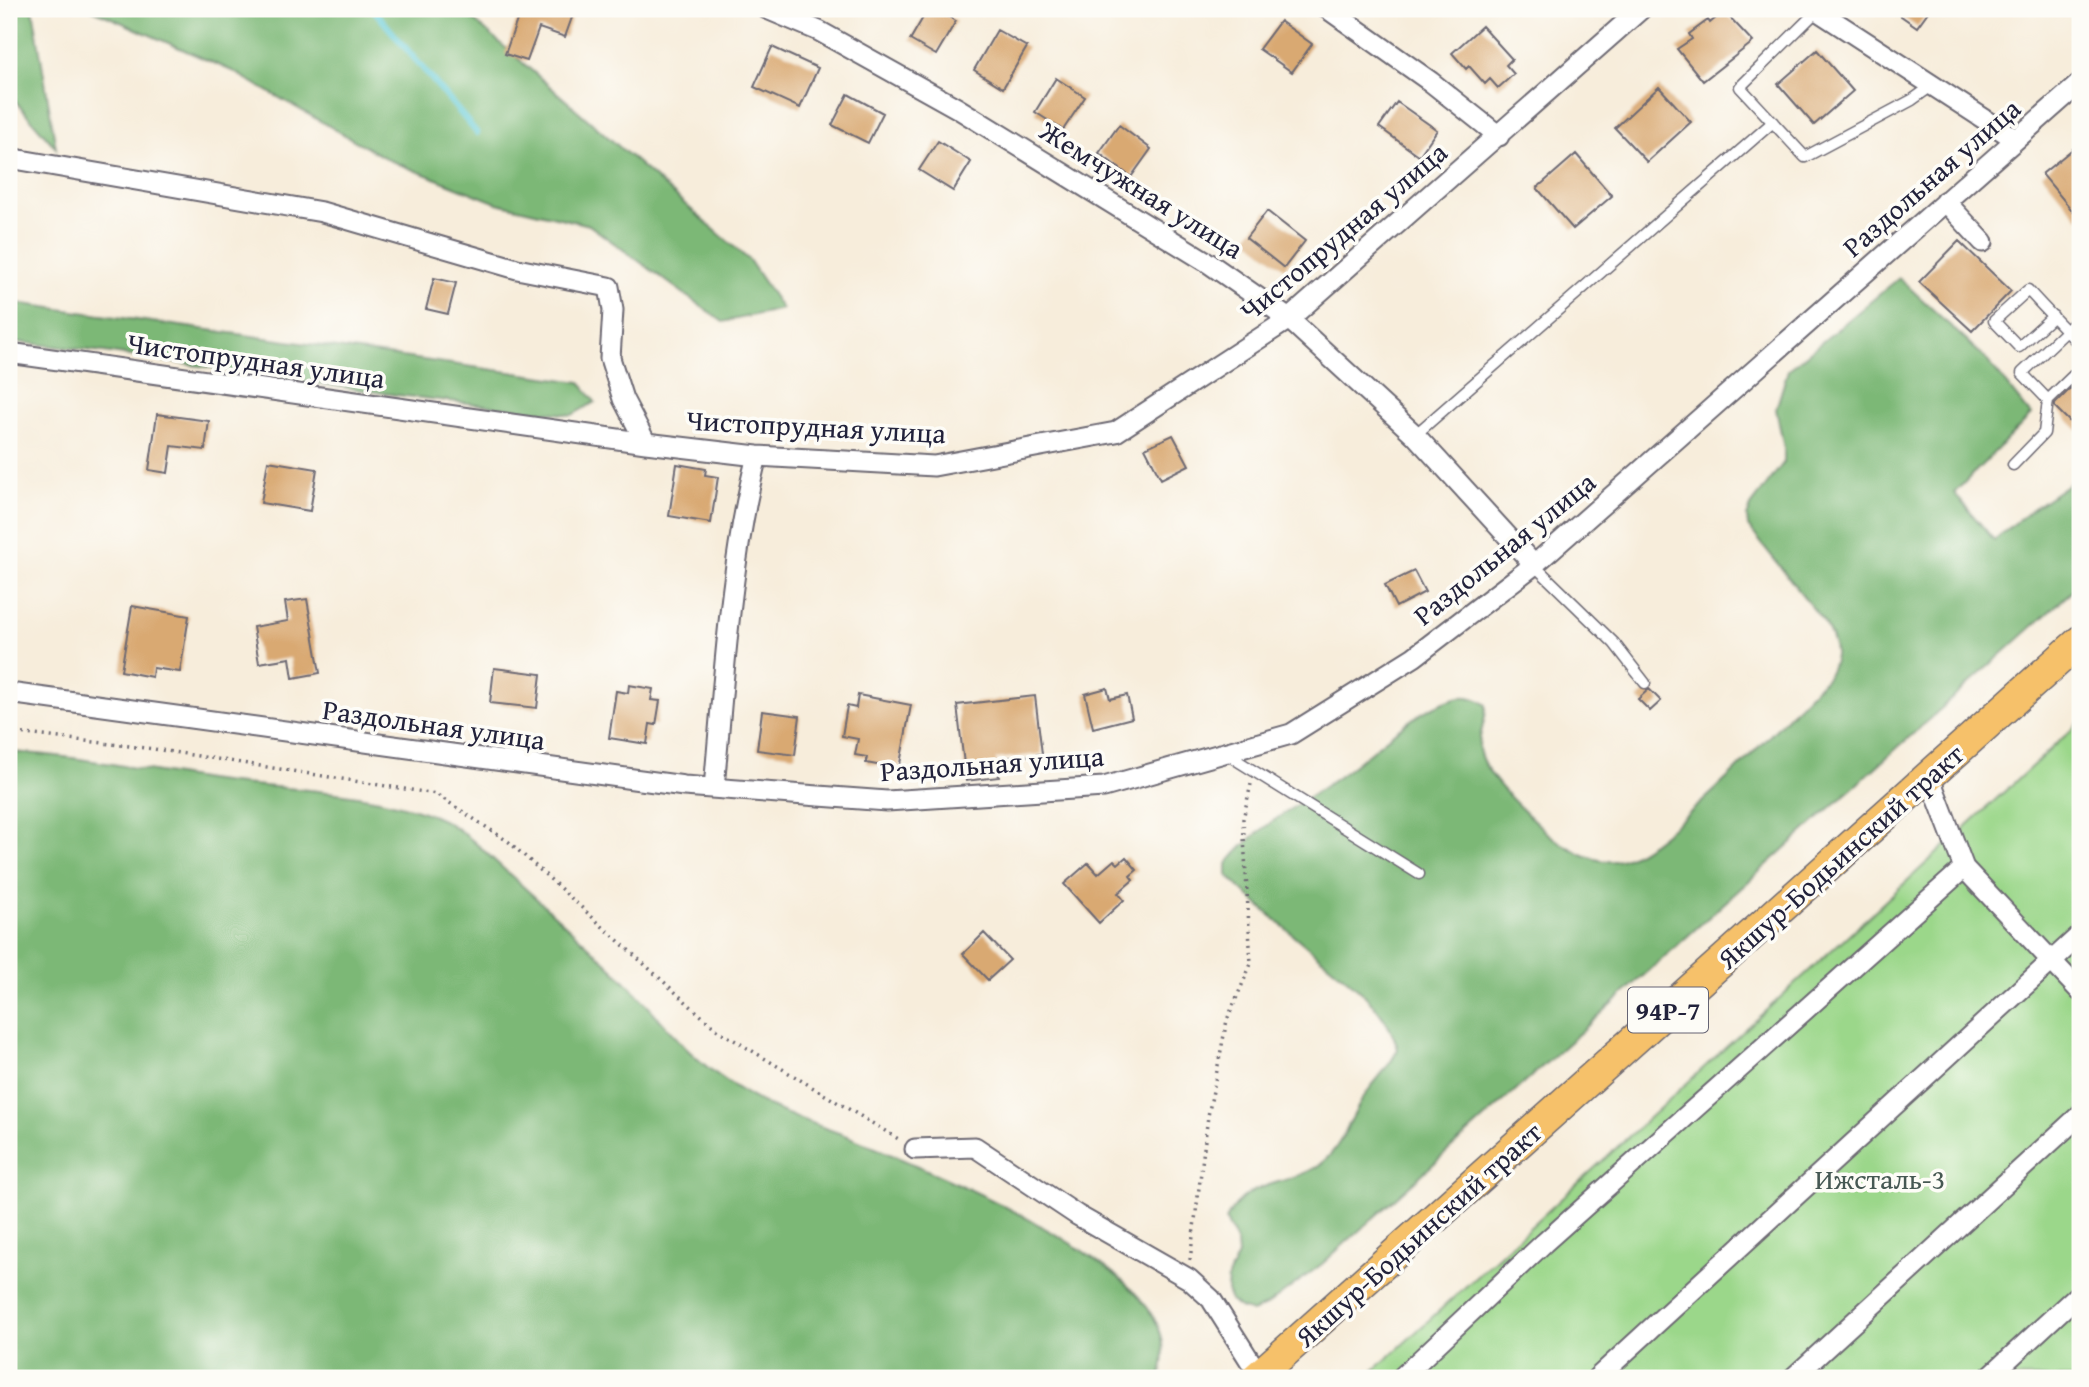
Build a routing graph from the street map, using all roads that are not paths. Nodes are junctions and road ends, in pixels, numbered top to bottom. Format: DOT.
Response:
graph roads {
  1 [pos="766,9"];
  2 [pos="1328,9"];
  3 [pos="1641,9"];
  4 [pos="1817,10"];
  5 [pos="2080,83"];
  6 [pos="1933,85"];
  7 [pos="1773,122"];
  8 [pos="1499,136"];
  9 [pos="2015,139"];
  10 [pos="9,158"];
  11 [pos="1945,201"];
  12 [pos="1983,242"];
  13 [pos="2053,316"];
  14 [pos="2080,318"];
  15 [pos="1289,319"];
  16 [pos="2066,331"];
  17 [pos="2080,345"];
  18 [pos="9,353"];
  19 [pos="2080,369"];
  20 [pos="2048,400"];
  21 [pos="1415,435"];
  22 [pos="646,443"];
  23 [pos="757,456"];
  24 [pos="2013,465"];
  25 [pos="1534,565"];
  26 [pos="2080,641"];
  27 [pos="1644,683"];
  28 [pos="9,692"];
  29 [pos="1224,752"];
  30 [pos="1929,776"];
  31 [pos="714,788"];
  32 [pos="1964,868"];
  33 [pos="1419,874"];
  34 [pos="2080,935"];
  35 [pos="2053,962"];
  36 [pos="2080,991"];
  37 [pos="2080,1115"];
  38 [pos="915,1149"];
  39 [pos="2080,1293"];
  40 [pos="1258,1377"];
  41 [pos="1401,1378"];
  42 [pos="1597,1378"];
  43 [pos="1793,1378"];
  44 [pos="1988,1378"];
  1 -- 15 [label="street, Жемчужная улица"];
  2 -- 8 [label="street"];
  3 -- 8 [label="street, Чистопрудная улица"];
  4 -- 6 [label="street"];
  4 -- 7 [label="lane"];
  5 -- 9 [label="street, Раздольная улица"];
  6 -- 7 [label="lane"];
  6 -- 9 [label="street"];
  7 -- 21 [label="lane"];
  8 -- 15 [label="street, Чистопрудная улица"];
  9 -- 11 [label="street, Раздольная улица"];
  10 -- 22 [label="street"];
  11 -- 12 [label="street"];
  11 -- 25 [label="street, Раздольная улица"];
  13 -- 13 [label="lane"];
  13 -- 16 [label="lane"];
  14 -- 16 [label="lane"];
  15 -- 21 [label="street, Жемчужная улица"];
  15 -- 23 [label="street, Чистопрудная улица"];
  16 -- 17 [label="lane"];
  16 -- 20 [label="lane"];
  18 -- 22 [label="street, Чистопрудная улица"];
  19 -- 20 [label="lane"];
  20 -- 24 [label="lane"];
  21 -- 25 [label="street, Жемчужная улица"];
  22 -- 23 [label="street, Чистопрудная улица"];
  23 -- 31 [label="street"];
  25 -- 27 [label="lane"];
  25 -- 29 [label="street, Раздольная улица"];
  26 -- 30 [label="main road, Якшур-Бодьинский тракт / 94Р-7"];
  28 -- 31 [label="street, Раздольная улица"];
  29 -- 31 [label="street, Раздольная улица"];
  29 -- 33 [label="lane"];
  30 -- 32 [label="street"];
  30 -- 40 [label="main road, Якшур-Бодьинский тракт / 94Р-7"];
  32 -- 35 [label="street"];
  32 -- 41 [label="street"];
  34 -- 35 [label="street"];
  35 -- 36 [label="street"];
  35 -- 42 [label="street"];
  37 -- 43 [label="street"];
  38 -- 40 [label="street"];
  39 -- 44 [label="street"];
}
